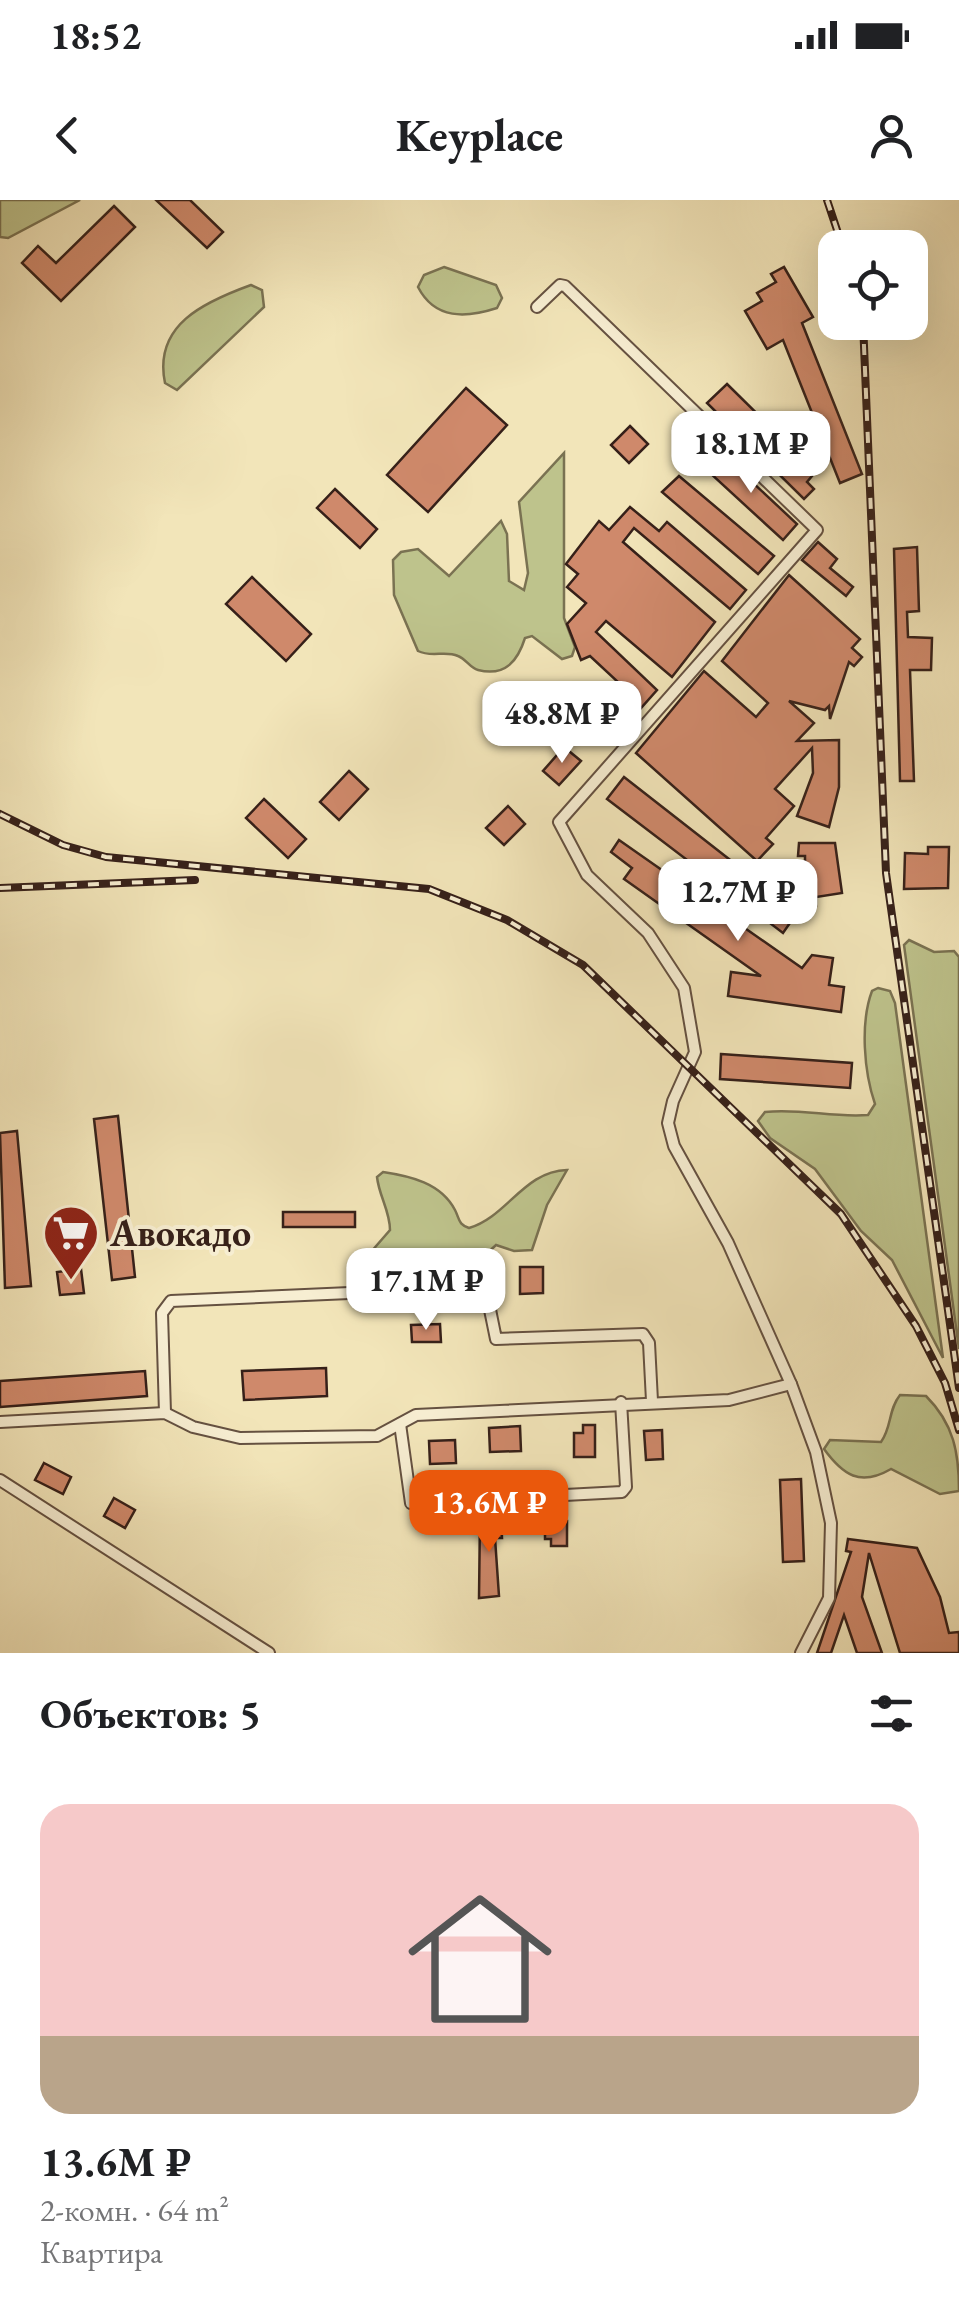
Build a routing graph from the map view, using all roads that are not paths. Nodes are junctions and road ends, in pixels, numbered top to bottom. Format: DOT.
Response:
graph roads {
  1 [pos="538,307"];
  2 [pos="791,1384"];
  3 [pos="652,1401"];
  4 [pos="621,1402"];
  5 [pos="165,1413"];
  6 [pos="0,1422"];
  7 [pos="400,1424"];
  8 [pos="0,1480"];
  9 [pos="269,1653"];
  10 [pos="801,1653"];
  1 -- 2 [label="street"];
  2 -- 3 [label="street"];
  2 -- 10 [label="street"];
  3 -- 4 [label="street"];
  3 -- 5 [label="street"];
  4 -- 7 [label="street"];
  4 -- 7 [label="street"];
  5 -- 6 [label="street"];
  5 -- 7 [label="street"];
  8 -- 9 [label="street"];
}
